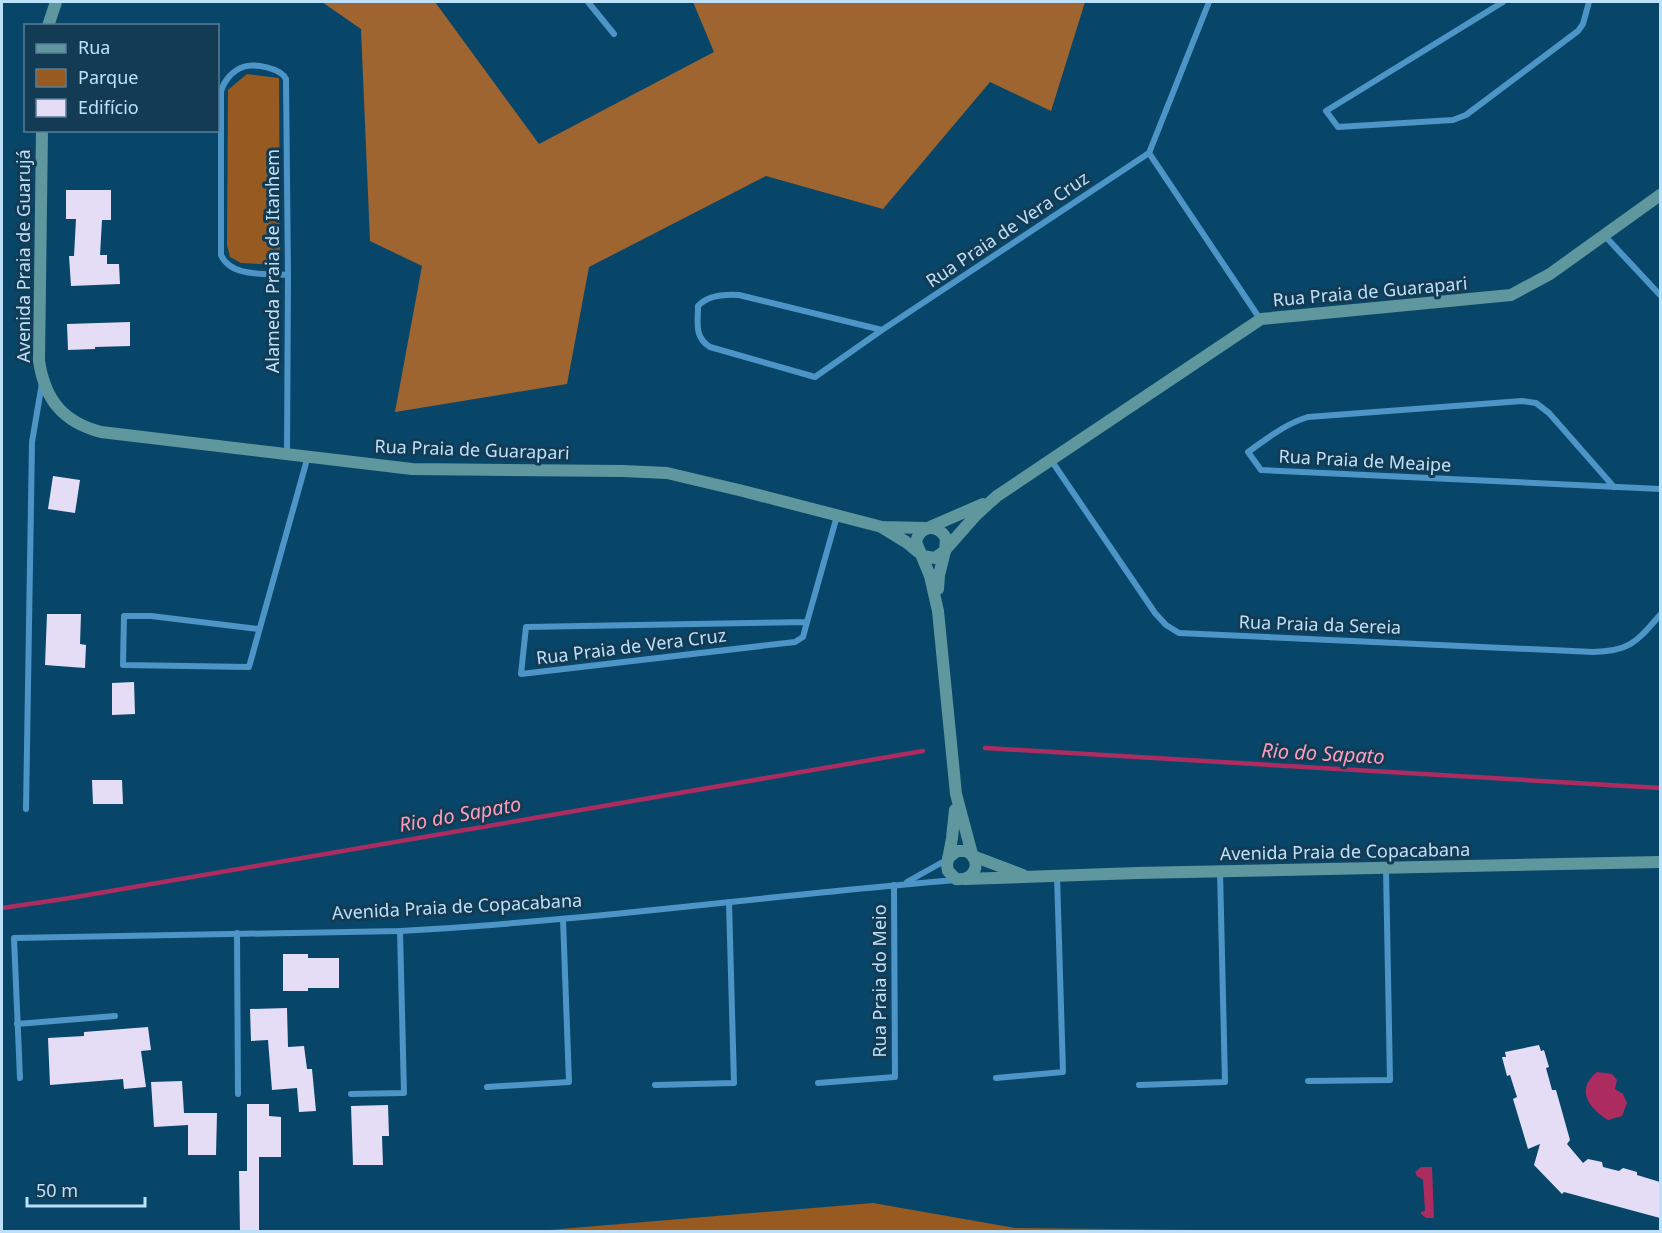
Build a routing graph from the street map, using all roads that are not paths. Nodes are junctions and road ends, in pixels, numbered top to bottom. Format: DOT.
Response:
graph roads {
  1 [pos="56,2"];
  2 [pos="588,2"];
  3 [pos="1209,2"];
  4 [pos="1503,2"];
  5 [pos="1589,2"];
  6 [pos="49,24"];
  7 [pos="614,34"];
  8 [pos="42,132"];
  9 [pos="1149,153"];
  10 [pos="1660,195"];
  11 [pos="1604,235"];
  12 [pos="288,276"];
  13 [pos="1660,295"];
  14 [pos="1260,319"];
  15 [pos="882,330"];
  16 [pos="42,382"];
  17 [pos="286,454"];
  18 [pos="308,456"];
  19 [pos="1052,460"];
  20 [pos="1614,487"];
  21 [pos="1660,489"];
  22 [pos="997,496"];
  23 [pos="837,516"];
  24 [pos="882,527"];
  25 [pos="927,528"];
  26 [pos="945,550"];
  27 [pos="921,555"];
  28 [pos="938,611"];
  29 [pos="1660,615"];
  30 [pos="807,622"];
  31 [pos="258,629"];
  32 [pos="956,794"];
  33 [pos="26,809"];
  34 [pos="972,855"];
  35 [pos="948,859"];
  36 [pos="1660,862"];
  37 [pos="1386,868"];
  38 [pos="1220,872"];
  39 [pos="1057,876"];
  40 [pos="1030,877"];
  41 [pos="963,879"];
  42 [pos="897,885"];
  43 [pos="729,902"];
  44 [pos="563,919"];
  45 [pos="400,931"];
  46 [pos="237,933"];
  47 [pos="115,1016"];
  48 [pos="17,1024"];
  49 [pos="20,1078"];
  50 [pos="996,1078"];
  51 [pos="1308,1081"];
  52 [pos="818,1083"];
  53 [pos="655,1084"];
  54 [pos="1139,1085"];
  55 [pos="487,1086"];
  56 [pos="238,1094"];
  57 [pos="351,1094"];
  1 -- 6 [label="street"];
  2 -- 7 [label="street"];
  3 -- 9 [label="street"];
  4 -- 5 [label="street"];
  8 -- 16 [label="street, Avenida Praia de Guarujá"];
  9 -- 14 [label="street"];
  9 -- 15 [label="street, Rua Praia de Vera Cruz"];
  10 -- 11 [label="street, Rua Praia de Guarapari"];
  11 -- 13 [label="street"];
  11 -- 14 [label="street, Rua Praia de Guarapari"];
  12 -- 12 [label="street, Alameda Praia de Itanhem"];
  12 -- 17 [label="street, Alameda Praia de Itanhem"];
  14 -- 19 [label="street, Rua Praia de Guarapari"];
  15 -- 15 [label="street, Rua Praia de Vera Cruz"];
  16 -- 17 [label="street, Rua Praia de Guarapari"];
  16 -- 33 [label="street"];
  17 -- 18 [label="street, Rua Praia de Guarapari"];
  18 -- 23 [label="street, Rua Praia de Guarapari"];
  18 -- 31 [label="street"];
  19 -- 22 [label="street, Rua Praia de Guarapari"];
  19 -- 29 [label="street, Rua Praia da Sereia"];
  20 -- 20 [label="street, Rua Praia de Meaipe"];
  20 -- 21 [label="street, Rua Praia de Meaipe"];
  22 -- 25 [label="street, Rua Praia de Guarapari"];
  22 -- 26 [label="street, Rua Praia de Guarapari"];
  23 -- 24 [label="street, Rua Praia de Guarapari"];
  23 -- 30 [label="street, Rua Praia de Vera Cruz"];
  24 -- 25 [label="street, Rua Praia de Guarapari"];
  24 -- 27 [label="street, Rua Praia de Guarapari"];
  25 -- 26 [label="street"];
  25 -- 27 [label="street"];
  26 -- 27 [label="street"];
  26 -- 28 [label="street"];
  27 -- 28 [label="street"];
  28 -- 32 [label="street"];
  30 -- 30 [label="street, Rua Praia de Vera Cruz"];
  31 -- 31 [label="street"];
  32 -- 34 [label="street"];
  32 -- 35 [label="street"];
  34 -- 35 [label="street"];
  34 -- 40 [label="street, Avenida Praia de Copacabana"];
  34 -- 41 [label="street"];
  35 -- 41 [label="street"];
  35 -- 42 [label="street, Avenida Praia de Copacabana"];
  36 -- 37 [label="street, Avenida Praia de Copacabana"];
  37 -- 38 [label="street, Avenida Praia de Copacabana"];
  37 -- 51 [label="street"];
  38 -- 39 [label="street, Avenida Praia de Copacabana"];
  38 -- 54 [label="street"];
  39 -- 40 [label="street, Avenida Praia de Copacabana"];
  39 -- 50 [label="street"];
  40 -- 41 [label="street, Avenida Praia de Copacabana"];
  41 -- 42 [label="street, Avenida Praia de Copacabana"];
  42 -- 43 [label="street, Avenida Praia de Copacabana"];
  42 -- 52 [label="street, Rua Praia do Meio"];
  43 -- 44 [label="street, Avenida Praia de Copacabana"];
  43 -- 53 [label="street"];
  44 -- 45 [label="street, Avenida Praia de Copacabana"];
  44 -- 55 [label="street"];
  45 -- 46 [label="street, Avenida Praia de Copacabana"];
  45 -- 57 [label="street"];
  46 -- 48 [label="street, Avenida Praia de Copacabana"];
  46 -- 56 [label="street"];
  47 -- 48 [label="street"];
  48 -- 49 [label="street"];
}
